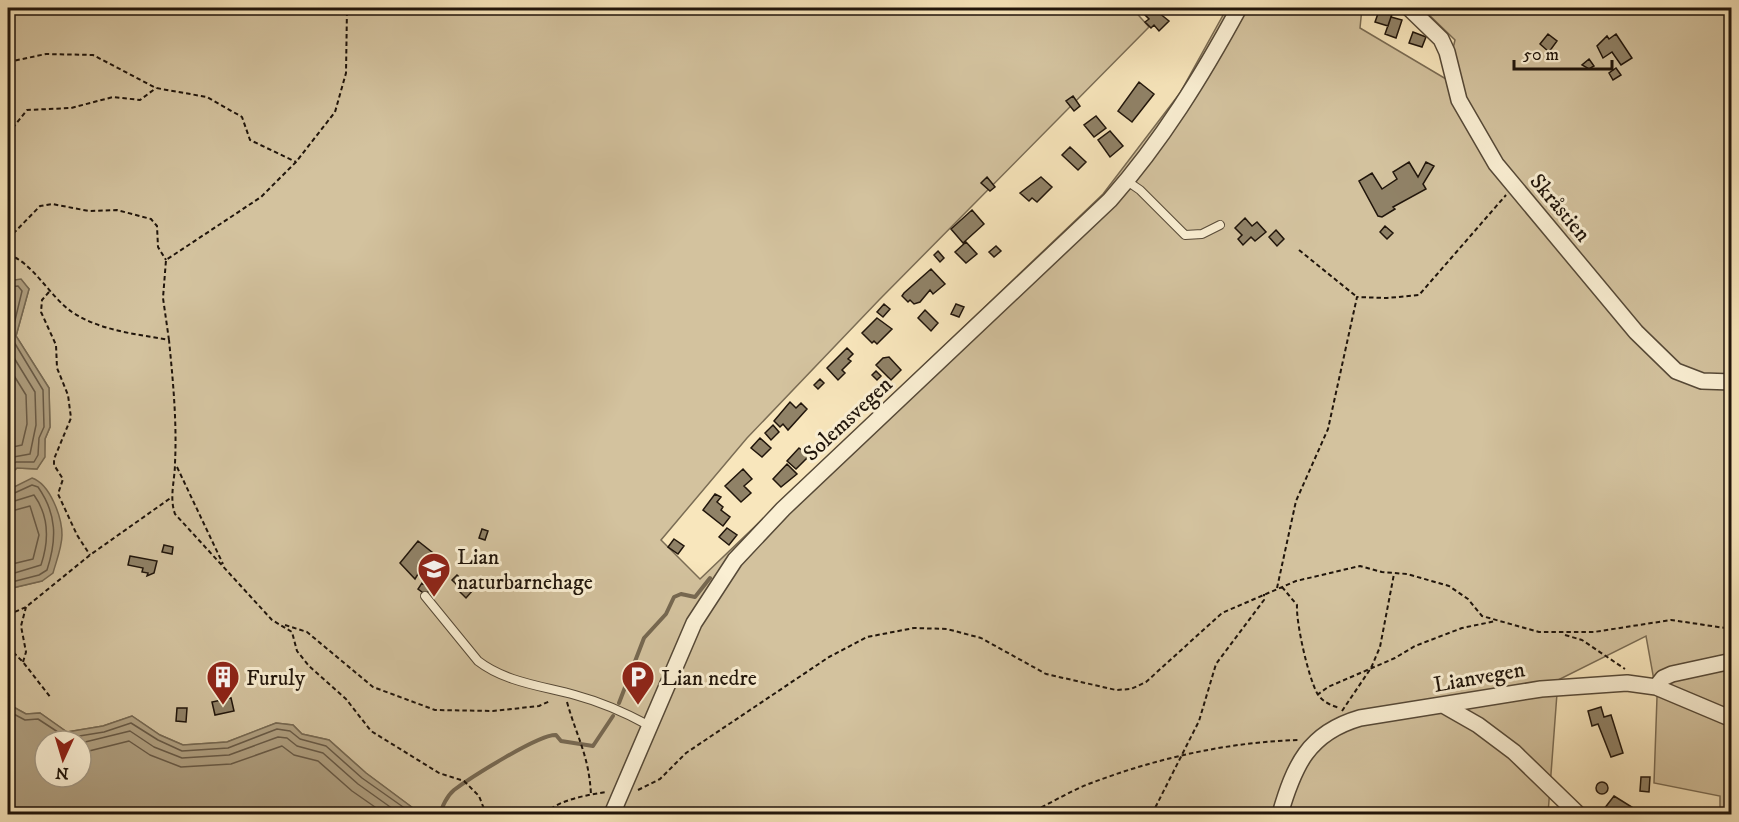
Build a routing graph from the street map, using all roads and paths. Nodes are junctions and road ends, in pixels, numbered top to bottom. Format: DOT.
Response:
graph roads {
  1 [pos="347,8"];
  2 [pos="1239,8"];
  3 [pos="1409,8"];
  4 [pos="8,62"];
  5 [pos="156,88"];
  6 [pos="8,134"];
  7 [pos="296,162"];
  8 [pos="1127,181"];
  9 [pos="1513,186"];
  10 [pos="1220,225"];
  11 [pos="8,239"];
  12 [pos="1299,249"];
  13 [pos="8,255"];
  14 [pos="166,260"];
  15 [pos="49,292"];
  16 [pos="1357,297"];
  17 [pos="169,340"];
  18 [pos="1731,382"];
  19 [pos="175,464"];
  20 [pos="172,497"];
  21 [pos="90,555"];
  22 [pos="225,569"];
  23 [pos="1394,573"];
  24 [pos="1282,587"];
  25 [pos="1277,588"];
  26 [pos="1264,594"];
  27 [pos="425,596"];
  28 [pos="26,607"];
  29 [pos="8,615"];
  30 [pos="1499,621"];
  31 [pos="283,625"];
  32 [pos="1731,629"];
  33 [pos="1561,634"];
  34 [pos="8,647"];
  35 [pos="1731,661"];
  36 [pos="23,662"];
  37 [pos="1371,668"];
  38 [pos="1649,686"];
  39 [pos="565,693"];
  40 [pos="1317,694"];
  41 [pos="51,698"];
  42 [pos="1443,705"];
  43 [pos="1342,716"];
  44 [pos="1731,719"];
  45 [pos="648,725"];
  46 [pos="1319,739"];
  47 [pos="1182,756"];
  48 [pos="623,790"];
  49 [pos="591,795"];
  50 [pos="486,814"];
  51 [pos="545,814"];
  52 [pos="612,814"];
  53 [pos="1028,814"];
  54 [pos="1152,814"];
  55 [pos="1280,814"];
  56 [pos="1578,814"];
  1 -- 7 [label="path"];
  2 -- 8 [label="street, Solemsvegen"];
  3 -- 9 [label="street, Skråstien"];
  4 -- 5 [label="path"];
  5 -- 6 [label="path"];
  5 -- 7 [label="path"];
  7 -- 14 [label="path"];
  8 -- 10 [label="lane"];
  8 -- 45 [label="street, Solemsvegen"];
  9 -- 16 [label="path"];
  9 -- 18 [label="street, Skråstien"];
  11 -- 14 [label="path"];
  12 -- 16 [label="path"];
  13 -- 15 [label="path"];
  14 -- 17 [label="path"];
  15 -- 17 [label="path"];
  15 -- 21 [label="path"];
  16 -- 25 [label="path"];
  17 -- 19 [label="path"];
  19 -- 20 [label="path"];
  19 -- 22 [label="path"];
  20 -- 21 [label="path"];
  20 -- 22 [label="path"];
  21 -- 28 [label="path"];
  22 -- 31 [label="path"];
  23 -- 24 [label="path"];
  23 -- 30 [label="path"];
  23 -- 37 [label="path"];
  24 -- 25 [label="path"];
  24 -- 40 [label="path"];
  25 -- 26 [label="path"];
  26 -- 47 [label="path"];
  26 -- 48 [label="path"];
  27 -- 39 [label="lane"];
  28 -- 29 [label="path"];
  28 -- 36 [label="path"];
  30 -- 33 [label="path"];
  30 -- 37 [label="path"];
  31 -- 39 [label="path"];
  31 -- 50 [label="path"];
  32 -- 33 [label="path"];
  33 -- 38 [label="path"];
  34 -- 36 [label="path"];
  35 -- 38 [label="street"];
  36 -- 41 [label="path"];
  37 -- 40 [label="path"];
  37 -- 43 [label="path"];
  38 -- 42 [label="street, Lianvegen"];
  38 -- 44 [label="street, Lianvegen"];
  39 -- 45 [label="lane"];
  39 -- 49 [label="path"];
  40 -- 43 [label="path"];
  42 -- 43 [label="street, Lianvegen"];
  42 -- 56 [label="street"];
  43 -- 46 [label="street, Lianvegen"];
  45 -- 48 [label="street, Solemsvegen"];
  46 -- 47 [label="path"];
  46 -- 55 [label="street, Lianvegen"];
  47 -- 53 [label="path"];
  47 -- 54 [label="path"];
  48 -- 49 [label="path"];
  48 -- 52 [label="street, Solemsvegen"];
  49 -- 51 [label="path"];
}
